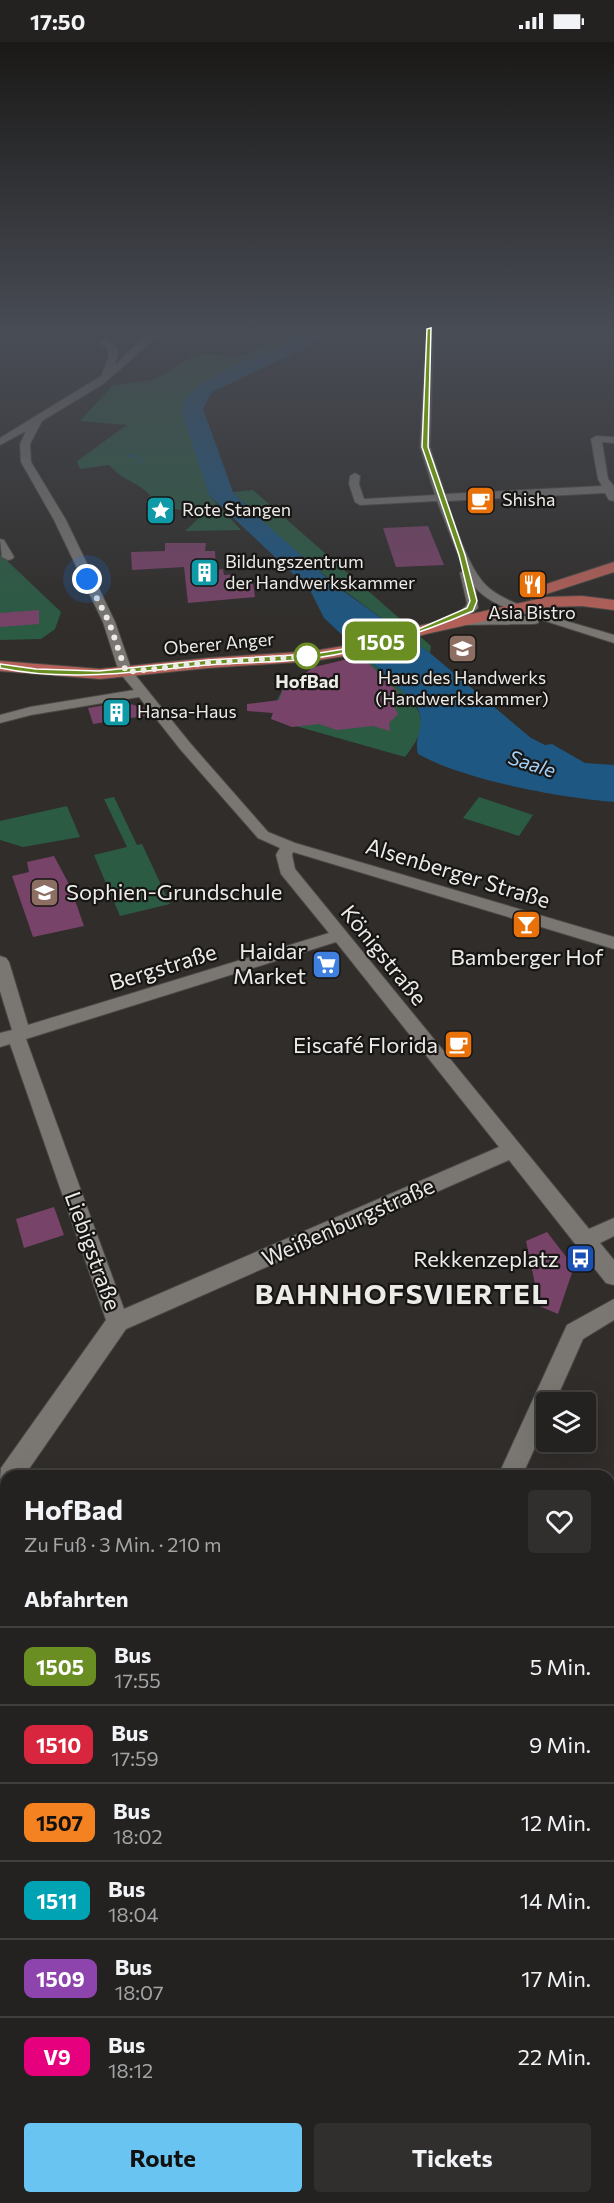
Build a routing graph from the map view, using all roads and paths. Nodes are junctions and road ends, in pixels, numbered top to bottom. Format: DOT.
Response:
graph roads {
  1 [pos="20,430"];
  2 [pos="30,430"];
  3 [pos="426,430"];
  4 [pos="614,440"];
  5 [pos="0,442"];
  6 [pos="355,476"];
  7 [pos="610,489"];
  8 [pos="440,496"];
  9 [pos="614,501"];
  10 [pos="0,542"];
  11 [pos="462,555"];
  12 [pos="8,556"];
  13 [pos="614,567"];
  14 [pos="502,602"];
  15 [pos="614,605"];
  16 [pos="518,609"];
  17 [pos="459,619"];
  18 [pos="584,628"];
  19 [pos="614,639"];
  20 [pos="0,666"];
  21 [pos="126,672"];
  22 [pos="142,693"];
  23 [pos="0,719"];
  24 [pos="289,846"];
  25 [pos="338,936"];
  26 [pos="614,944"];
  27 [pos="0,962"];
  28 [pos="13,1036"];
  29 [pos="512,1150"];
  30 [pos="614,1227"];
  31 [pos="585,1240"];
  32 [pos="614,1276"];
  33 [pos="614,1309"];
  34 [pos="118,1322"];
  35 [pos="14,1470"];
  36 [pos="513,1470"];
  1 -- 5 [label="street"];
  2 -- 21 [label="street"];
  3 -- 8 [label="street"];
  4 -- 7 [label="street"];
  6 -- 8 [label="street"];
  7 -- 8 [label="street"];
  7 -- 9 [label="street"];
  8 -- 11 [label="street"];
  10 -- 12 [label="street"];
  11 -- 14 [label="street"];
  11 -- 17 [label="street"];
  13 -- 14 [label="main road"];
  14 -- 16 [label="street"];
  14 -- 17 [label="main road"];
  15 -- 16 [label="main road"];
  16 -- 17 [label="main road"];
  16 -- 18 [label="street"];
  17 -- 18 [label="street"];
  17 -- 21 [label="main road, Oberer Anger"];
  18 -- 19 [label="street"];
  20 -- 21 [label="main road, Oberer Anger"];
  21 -- 22 [label="street"];
  22 -- 23 [label="street"];
  22 -- 24 [label="street"];
  24 -- 25 [label="street, Königstraße"];
  24 -- 26 [label="street, Alsenberger Straße"];
  25 -- 28 [label="street, Bergstraße"];
  25 -- 29 [label="street, Königstraße"];
  27 -- 28 [label="street, Liebigstraße"];
  28 -- 34 [label="street, Liebigstraße"];
  29 -- 31 [label="street, Königstraße"];
  29 -- 34 [label="street, Weißenburgstraße"];
  30 -- 31 [label="street"];
  31 -- 32 [label="street, Königstraße"];
  33 -- 36 [label="street"];
  34 -- 35 [label="street, Liebigstraße"];
}
